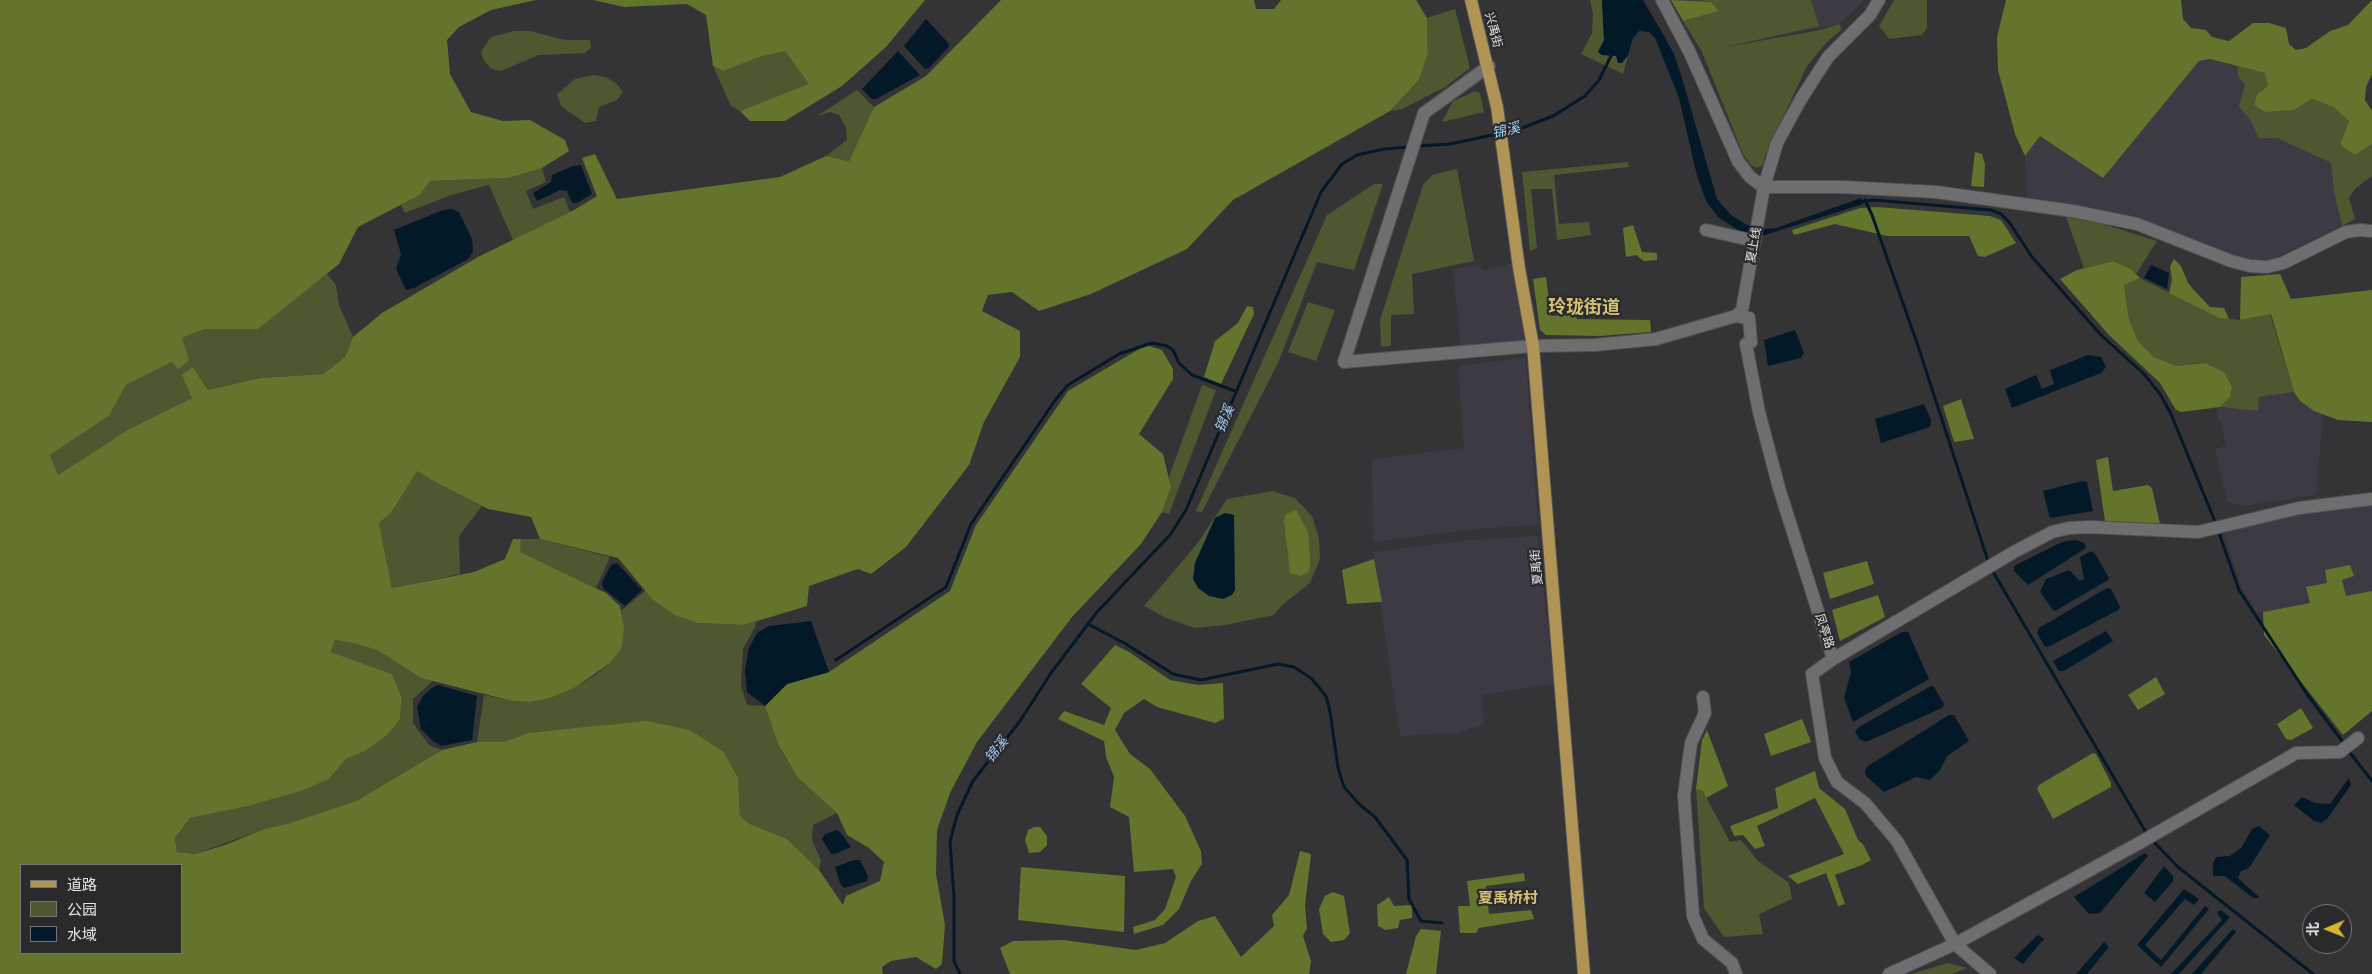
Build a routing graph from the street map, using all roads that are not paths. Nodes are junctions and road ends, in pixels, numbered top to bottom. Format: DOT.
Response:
graph roads {
  1 [pos="1471,0"];
  2 [pos="1662,0"];
  3 [pos="1879,0"];
  4 [pos="1489,66"];
  5 [pos="1764,187"];
  6 [pos="1706,230"];
  7 [pos="2372,231"];
  8 [pos="1755,242"];
  9 [pos="1736,316"];
  10 [pos="1533,346"];
  11 [pos="2372,498"];
  12 [pos="1833,659"];
  13 [pos="1704,697"];
  14 [pos="2358,738"];
  15 [pos="1955,944"];
  16 [pos="1584,974"];
  17 [pos="1736,974"];
  18 [pos="1888,974"];
  19 [pos="1990,974"];
  1 -- 4 [label="main road, 兴禹街"];
  2 -- 5 [label="street"];
  3 -- 5 [label="street, 夏上线"];
  4 -- 10 [label="main road, 夏禹街"];
  4 -- 10 [label="street"];
  5 -- 7 [label="street"];
  5 -- 8 [label="street, 夏上线"];
  6 -- 8 [label="street"];
  8 -- 9 [label="street, 夏上线"];
  9 -- 10 [label="street"];
  9 -- 12 [label="street, 凤亭路"];
  10 -- 16 [label="main road, 夏禹街"];
  11 -- 12 [label="street"];
  12 -- 15 [label="street, 凤亭路"];
  13 -- 17 [label="street"];
  14 -- 15 [label="street"];
  15 -- 18 [label="street"];
  15 -- 19 [label="street"];
}
